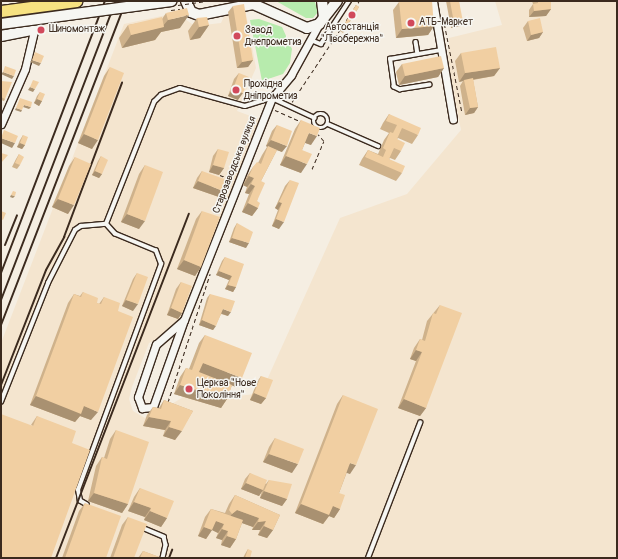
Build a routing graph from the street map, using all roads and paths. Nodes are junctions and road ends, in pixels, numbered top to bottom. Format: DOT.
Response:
graph roads {
  1 [pos="42,1"];
  2 [pos="76,1"];
  3 [pos="171,1"];
  4 [pos="186,1"];
  5 [pos="322,1"];
  6 [pos="337,1"];
  7 [pos="349,1"];
  8 [pos="359,1"];
  9 [pos="433,1"];
  10 [pos="1,11"];
  11 [pos="443,16"];
  12 [pos="321,21"];
  13 [pos="1,24"];
  14 [pos="302,26"];
  15 [pos="35,27"];
  16 [pos="1,36"];
  17 [pos="311,40"];
  18 [pos="416,42"];
  19 [pos="441,50"];
  20 [pos="418,54"];
  21 [pos="430,84"];
  22 [pos="272,98"];
  23 [pos="286,105"];
  24 [pos="273,109"];
  25 [pos="462,113"];
  26 [pos="270,115"];
  27 [pos="315,118"];
  28 [pos="453,119"];
  29 [pos="305,123"];
  30 [pos="1,124"];
  31 [pos="328,124"];
  32 [pos="315,131"];
  33 [pos="378,146"];
  34 [pos="312,169"];
  35 [pos="220,175"];
  36 [pos="239,184"];
  37 [pos="106,224"];
  38 [pos="212,267"];
  39 [pos="184,320"];
  40 [pos="1,402"];
  41 [pos="168,404"];
  42 [pos="420,423"];
  43 [pos="94,508"];
  44 [pos="131,523"];
  45 [pos="162,558"];
  46 [pos="368,558"];
  1 -- 15 [label="main road"];
  2 -- 10 [label="main road, bridge"];
  3 -- 13 [label="main road, bridge"];
  4 -- 14 [label="main road"];
  5 -- 12 [label="main road"];
  6 -- 12 [label="main road"];
  7 -- 17 [label="lane"];
  8 -- 23 [label="path"];
  9 -- 19 [label="street"];
  11 -- 25 [label="path"];
  12 -- 14 [label="main road"];
  12 -- 17 [label="street, Старозаводська вулиця"];
  14 -- 17 [label="street"];
  15 -- 16 [label="main road"];
  15 -- 30 [label="street"];
  17 -- 22 [label="street, Старозаводська вулиця"];
  18 -- 20 [label="lane"];
  19 -- 20 [label="lane"];
  19 -- 28 [label="street"];
  20 -- 21 [label="lane"];
  22 -- 23 [label="lane"];
  22 -- 36 [label="street, Старозаводська вулиця"];
  22 -- 37 [label="lane"];
  23 -- 24 [label="path"];
  23 -- 27 [label="lane"];
  24 -- 26 [label="path"];
  24 -- 29 [label="path"];
  27 -- 31 [label="lane"];
  27 -- 31 [label="lane"];
  31 -- 33 [label="lane"];
  32 -- 34 [label="path"];
  35 -- 36 [label="path"];
  36 -- 39 [label="street, Старозаводська вулиця"];
  37 -- 40 [label="lane"];
  37 -- 43 [label="lane"];
  38 -- 41 [label="path"];
  39 -- 39 [label="street, Старозаводська вулиця"];
  42 -- 46 [label="lane"];
  44 -- 45 [label="lane"];
}
